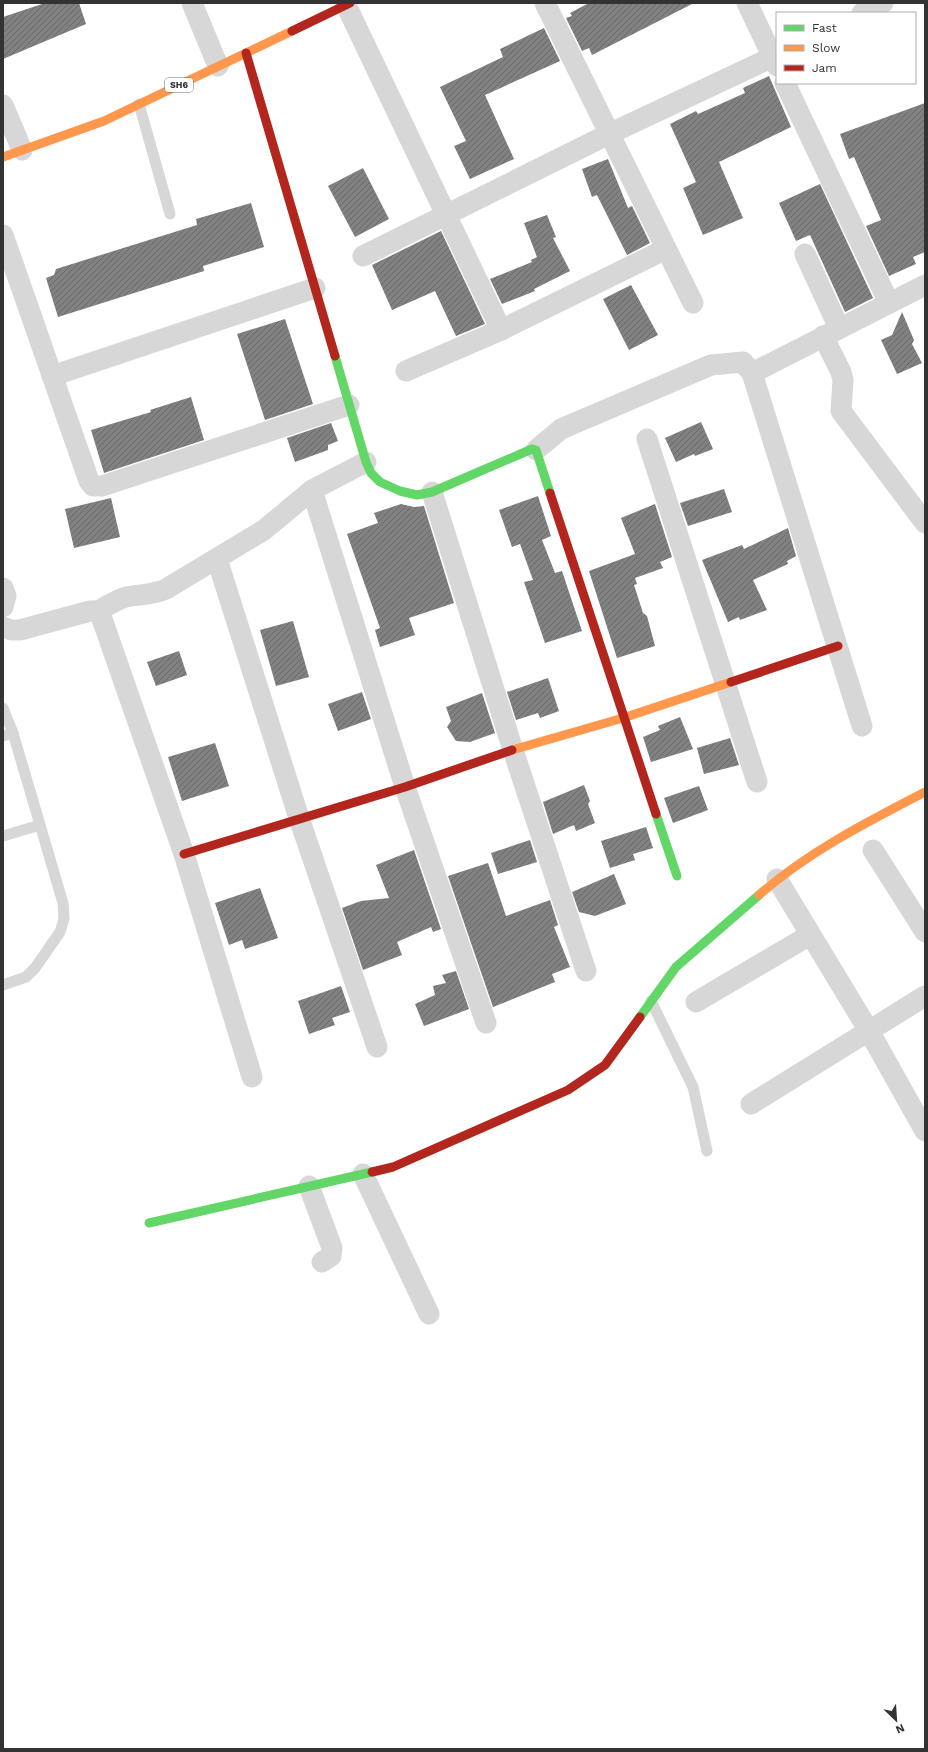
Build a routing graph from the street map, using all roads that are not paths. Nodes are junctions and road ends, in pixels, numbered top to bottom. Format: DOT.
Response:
graph roads {
  1 [pos="192,3"];
  2 [pos="545,3"];
  3 [pos="746,3"];
  4 [pos="883,3"];
  5 [pos="348,4"];
  6 [pos="864,12"];
  7 [pos="246,53"];
  8 [pos="776,59"];
  9 [pos="218,66"];
  10 [pos="785,84"];
  11 [pos="139,104"];
  12 [pos="3,105"];
  13 [pos="609,134"];
  14 [pos="13,154"];
  15 [pos="170,214"];
  16 [pos="446,214"];
  17 [pos="3,235"];
  18 [pos="666,249"];
  19 [pos="804,254"];
  20 [pos="363,256"];
  21 [pos="925,285"];
  22 [pos="315,288"];
  23 [pos="693,303"];
  24 [pos="889,303"];
  25 [pos="502,330"];
  26 [pos="831,332"];
  27 [pos="406,371"];
  28 [pos="752,373"];
  29 [pos="52,376"];
  30 [pos="349,405"];
  31 [pos="646,439"];
  32 [pos="536,450"];
  33 [pos="366,462"];
  34 [pos="312,490"];
  35 [pos="432,492"];
  36 [pos="925,523"];
  37 [pos="217,559"];
  38 [pos="3,588"];
  39 [pos="3,607"];
  40 [pos="98,611"];
  41 [pos="3,628"];
  42 [pos="838,646"];
  43 [pos="726,683"];
  44 [pos="3,708"];
  45 [pos="623,718"];
  46 [pos="862,726"];
  47 [pos="8,734"];
  48 [pos="513,750"];
  49 [pos="757,782"];
  50 [pos="405,787"];
  51 [pos="925,792"];
  52 [pos="299,818"];
  53 [pos="40,825"];
  54 [pos="3,836"];
  55 [pos="873,850"];
  56 [pos="184,854"];
  57 [pos="677,876"];
  58 [pos="777,879"];
  59 [pos="925,932"];
  60 [pos="810,935"];
  61 [pos="586,971"];
  62 [pos="3,985"];
  63 [pos="925,996"];
  64 [pos="651,1001"];
  65 [pos="696,1002"];
  66 [pos="486,1023"];
  67 [pos="869,1032"];
  68 [pos="377,1047"];
  69 [pos="252,1077"];
  70 [pos="750,1104"];
  71 [pos="925,1131"];
  72 [pos="707,1151"];
  73 [pos="363,1174"];
  74 [pos="309,1186"];
  75 [pos="149,1223"];
  76 [pos="322,1262"];
  77 [pos="429,1314"];
  1 -- 9 [label="street"];
  2 -- 13 [label="street"];
  3 -- 8 [label="street"];
  4 -- 6 [label="street"];
  5 -- 7 [label="street, SH6"];
  5 -- 16 [label="street"];
  7 -- 9 [label="street, SH6"];
  7 -- 22 [label="street"];
  8 -- 13 [label="street"];
  9 -- 11 [label="street, SH6"];
  10 -- 24 [label="street"];
  11 -- 14 [label="street, SH6"];
  11 -- 15 [label="lane"];
  12 -- 14 [label="street"];
  13 -- 16 [label="street"];
  13 -- 18 [label="street"];
  16 -- 20 [label="street"];
  16 -- 25 [label="street"];
  17 -- 29 [label="street"];
  18 -- 23 [label="street"];
  18 -- 25 [label="street"];
  19 -- 26 [label="street"];
  21 -- 24 [label="street"];
  22 -- 29 [label="street"];
  22 -- 30 [label="street"];
  24 -- 26 [label="street"];
  25 -- 27 [label="street"];
  26 -- 28 [label="street"];
  26 -- 36 [label="street"];
  28 -- 32 [label="street"];
  28 -- 42 [label="street"];
  29 -- 30 [label="street"];
  30 -- 33 [label="street"];
  31 -- 43 [label="street"];
  32 -- 35 [label="street"];
  32 -- 45 [label="street"];
  33 -- 34 [label="street"];
  33 -- 35 [label="street"];
  34 -- 37 [label="street"];
  34 -- 50 [label="street"];
  35 -- 48 [label="street"];
  37 -- 40 [label="street"];
  37 -- 52 [label="street"];
  38 -- 39 [label="street"];
  40 -- 41 [label="street"];
  40 -- 56 [label="street"];
  42 -- 43 [label="street"];
  42 -- 46 [label="street"];
  43 -- 45 [label="street"];
  43 -- 49 [label="street"];
  44 -- 47 [label="lane"];
  45 -- 48 [label="street"];
  45 -- 57 [label="street"];
  47 -- 53 [label="lane"];
  48 -- 50 [label="street"];
  48 -- 61 [label="street"];
  50 -- 52 [label="street"];
  50 -- 66 [label="street"];
  51 -- 58 [label="street"];
  52 -- 56 [label="street"];
  52 -- 68 [label="street"];
  53 -- 54 [label="lane"];
  53 -- 62 [label="lane"];
  55 -- 59 [label="street"];
  56 -- 69 [label="street"];
  58 -- 60 [label="street"];
  58 -- 64 [label="street"];
  60 -- 65 [label="street"];
  60 -- 67 [label="street"];
  63 -- 67 [label="street"];
  64 -- 72 [label="lane"];
  64 -- 73 [label="street"];
  67 -- 70 [label="street"];
  67 -- 71 [label="street"];
  73 -- 74 [label="street"];
  73 -- 77 [label="street"];
  74 -- 75 [label="street"];
  74 -- 76 [label="street"];
}
